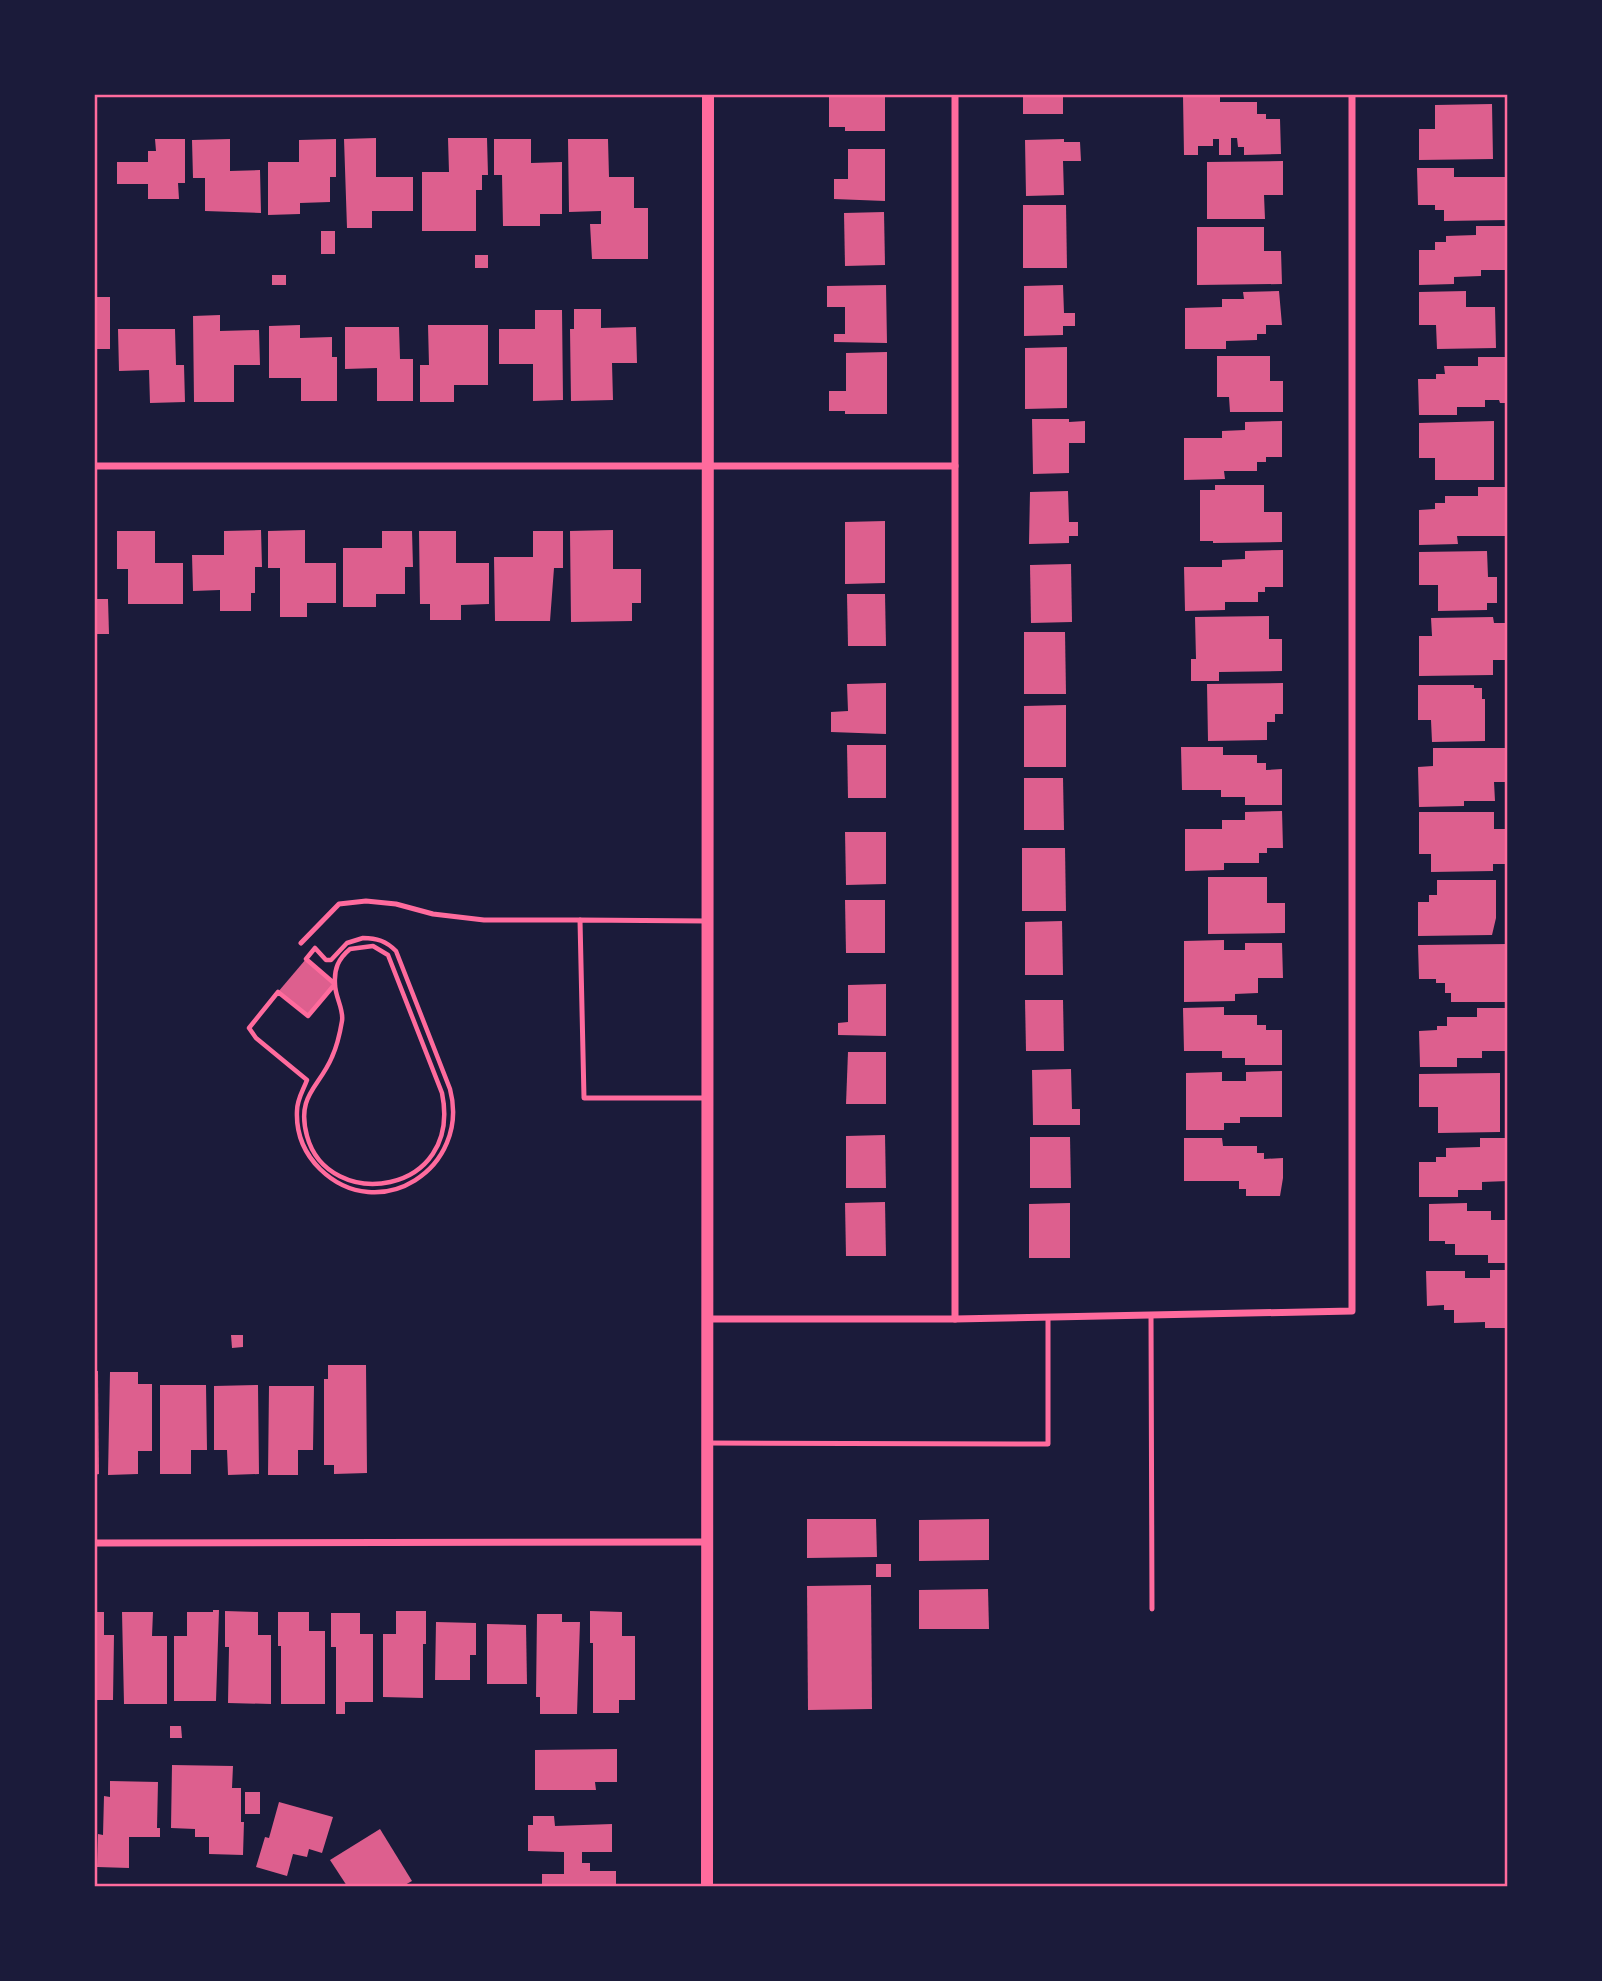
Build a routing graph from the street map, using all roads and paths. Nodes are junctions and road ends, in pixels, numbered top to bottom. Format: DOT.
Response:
graph roads {
  1 [pos="708,94"];
  2 [pos="955,94"];
  3 [pos="1352,94"];
  4 [pos="94,466"];
  5 [pos="708,466"];
  6 [pos="955,466"];
  7 [pos="580,920"];
  8 [pos="707,921"];
  9 [pos="302,943"];
  10 [pos="391,946"];
  11 [pos="707,1098"];
  12 [pos="1151,1315"];
  13 [pos="1048,1317"];
  14 [pos="955,1318"];
  15 [pos="707,1319"];
  16 [pos="707,1443"];
  17 [pos="707,1542"];
  18 [pos="94,1543"];
  19 [pos="1152,1609"];
  20 [pos="707,1886"];
  1 -- 5 [label="street"];
  2 -- 6 [label="street"];
  3 -- 12 [label="street"];
  4 -- 5 [label="street"];
  5 -- 6 [label="street"];
  5 -- 8 [label="street"];
  6 -- 14 [label="street"];
  7 -- 8 [label="lane"];
  7 -- 9 [label="lane"];
  7 -- 11 [label="lane"];
  8 -- 11 [label="street"];
  10 -- 10 [label="path"];
  11 -- 15 [label="street"];
  12 -- 13 [label="street"];
  12 -- 19 [label="lane"];
  13 -- 14 [label="street"];
  13 -- 16 [label="lane"];
  14 -- 15 [label="street"];
  15 -- 16 [label="street"];
  16 -- 17 [label="street"];
  17 -- 18 [label="street"];
  17 -- 20 [label="street"];
}
